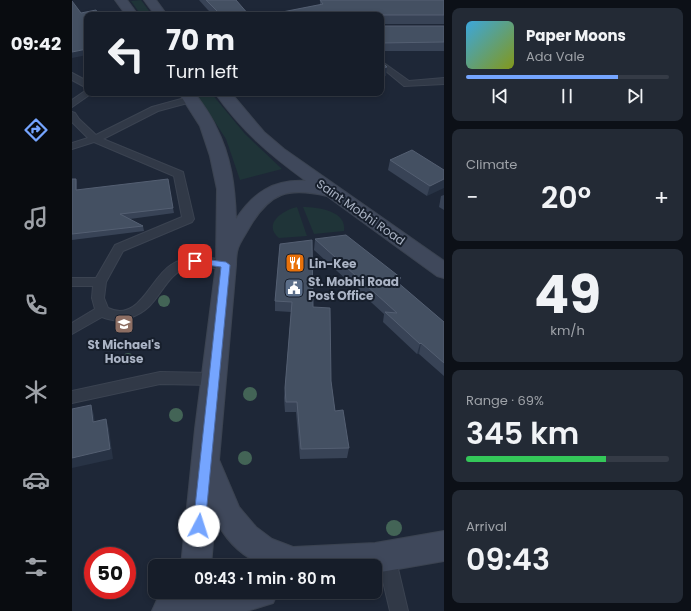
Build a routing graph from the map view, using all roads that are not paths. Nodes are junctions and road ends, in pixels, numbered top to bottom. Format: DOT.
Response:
graph roads {
  1 [pos="121,0"];
  2 [pos="150,0"];
  3 [pos="130,12"];
  4 [pos="159,12"];
  5 [pos="384,65"];
  6 [pos="72,76"];
  7 [pos="444,81"];
  8 [pos="84,83"];
  9 [pos="84,96"];
  10 [pos="190,96"];
  11 [pos="226,96"];
  12 [pos="72,104"];
  13 [pos="72,115"];
  14 [pos="94,139"];
  15 [pos="72,146"];
  16 [pos="334,194"];
  17 [pos="225,258"];
  18 [pos="444,271"];
  19 [pos="72,282"];
  20 [pos="100,282"];
  21 [pos="102,311"];
  22 [pos="72,329"];
  23 [pos="213,379"];
  24 [pos="72,397"];
  25 [pos="205,457"];
  26 [pos="444,546"];
  27 [pos="197,559"];
  28 [pos="284,559"];
  29 [pos="376,559"];
  30 [pos="382,580"];
  31 [pos="217,599"];
  32 [pos="185,604"];
  33 [pos="399,611"];
  1 -- 3 [label="main road"];
  2 -- 4 [label="main road"];
  5 -- 7 [label="lane"];
  6 -- 8 [label="lane"];
  9 -- 12 [label="lane"];
  10 -- 14 [label="lane"];
  10 -- 17 [label="main road"];
  11 -- 16 [label="main road, Saint Mobhi Road"];
  13 -- 14 [label="lane"];
  14 -- 15 [label="lane"];
  14 -- 20 [label="lane"];
  16 -- 17 [label="main road"];
  16 -- 18 [label="main road, Saint Mobhi Road"];
  17 -- 21 [label="lane"];
  17 -- 23 [label="main road"];
  19 -- 20 [label="lane"];
  20 -- 21 [label="lane"];
  21 -- 22 [label="lane"];
  23 -- 24 [label="lane"];
  23 -- 25 [label="main road"];
  25 -- 27 [label="main road"];
  25 -- 28 [label="main road"];
  26 -- 29 [label="main road"];
  30 -- 33 [label="lane"];
  31 -- 32 [label="main road"];
}
